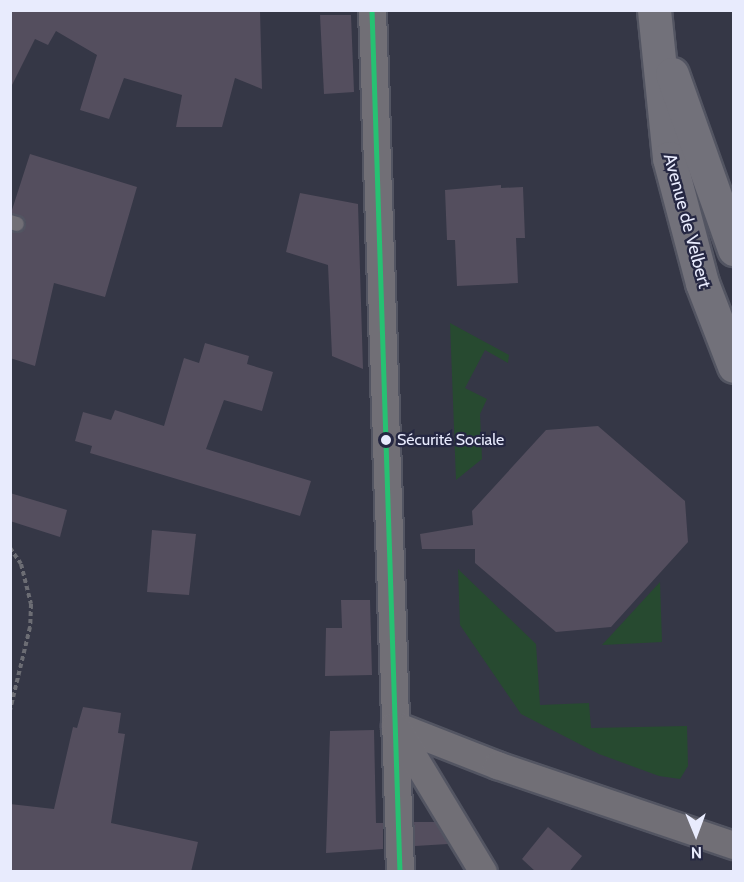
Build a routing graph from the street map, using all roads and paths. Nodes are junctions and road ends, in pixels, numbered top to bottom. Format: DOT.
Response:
graph roads {
  1 [pos="372,10"];
  2 [pos="656,23"];
  3 [pos="734,249"];
  4 [pos="734,366"];
  5 [pos="10,548"];
  6 [pos="10,710"];
  7 [pos="395,725"];
  8 [pos="734,845"];
  9 [pos="400,872"];
  10 [pos="483,872"];
  1 -- 7 [label="street"];
  2 -- 3 [label="main road, Avenue de Velbert"];
  2 -- 4 [label="main road, Avenue de Velbert"];
  5 -- 6 [label="path"];
  7 -- 8 [label="street"];
  7 -- 9 [label="street"];
  7 -- 10 [label="street"];
}
